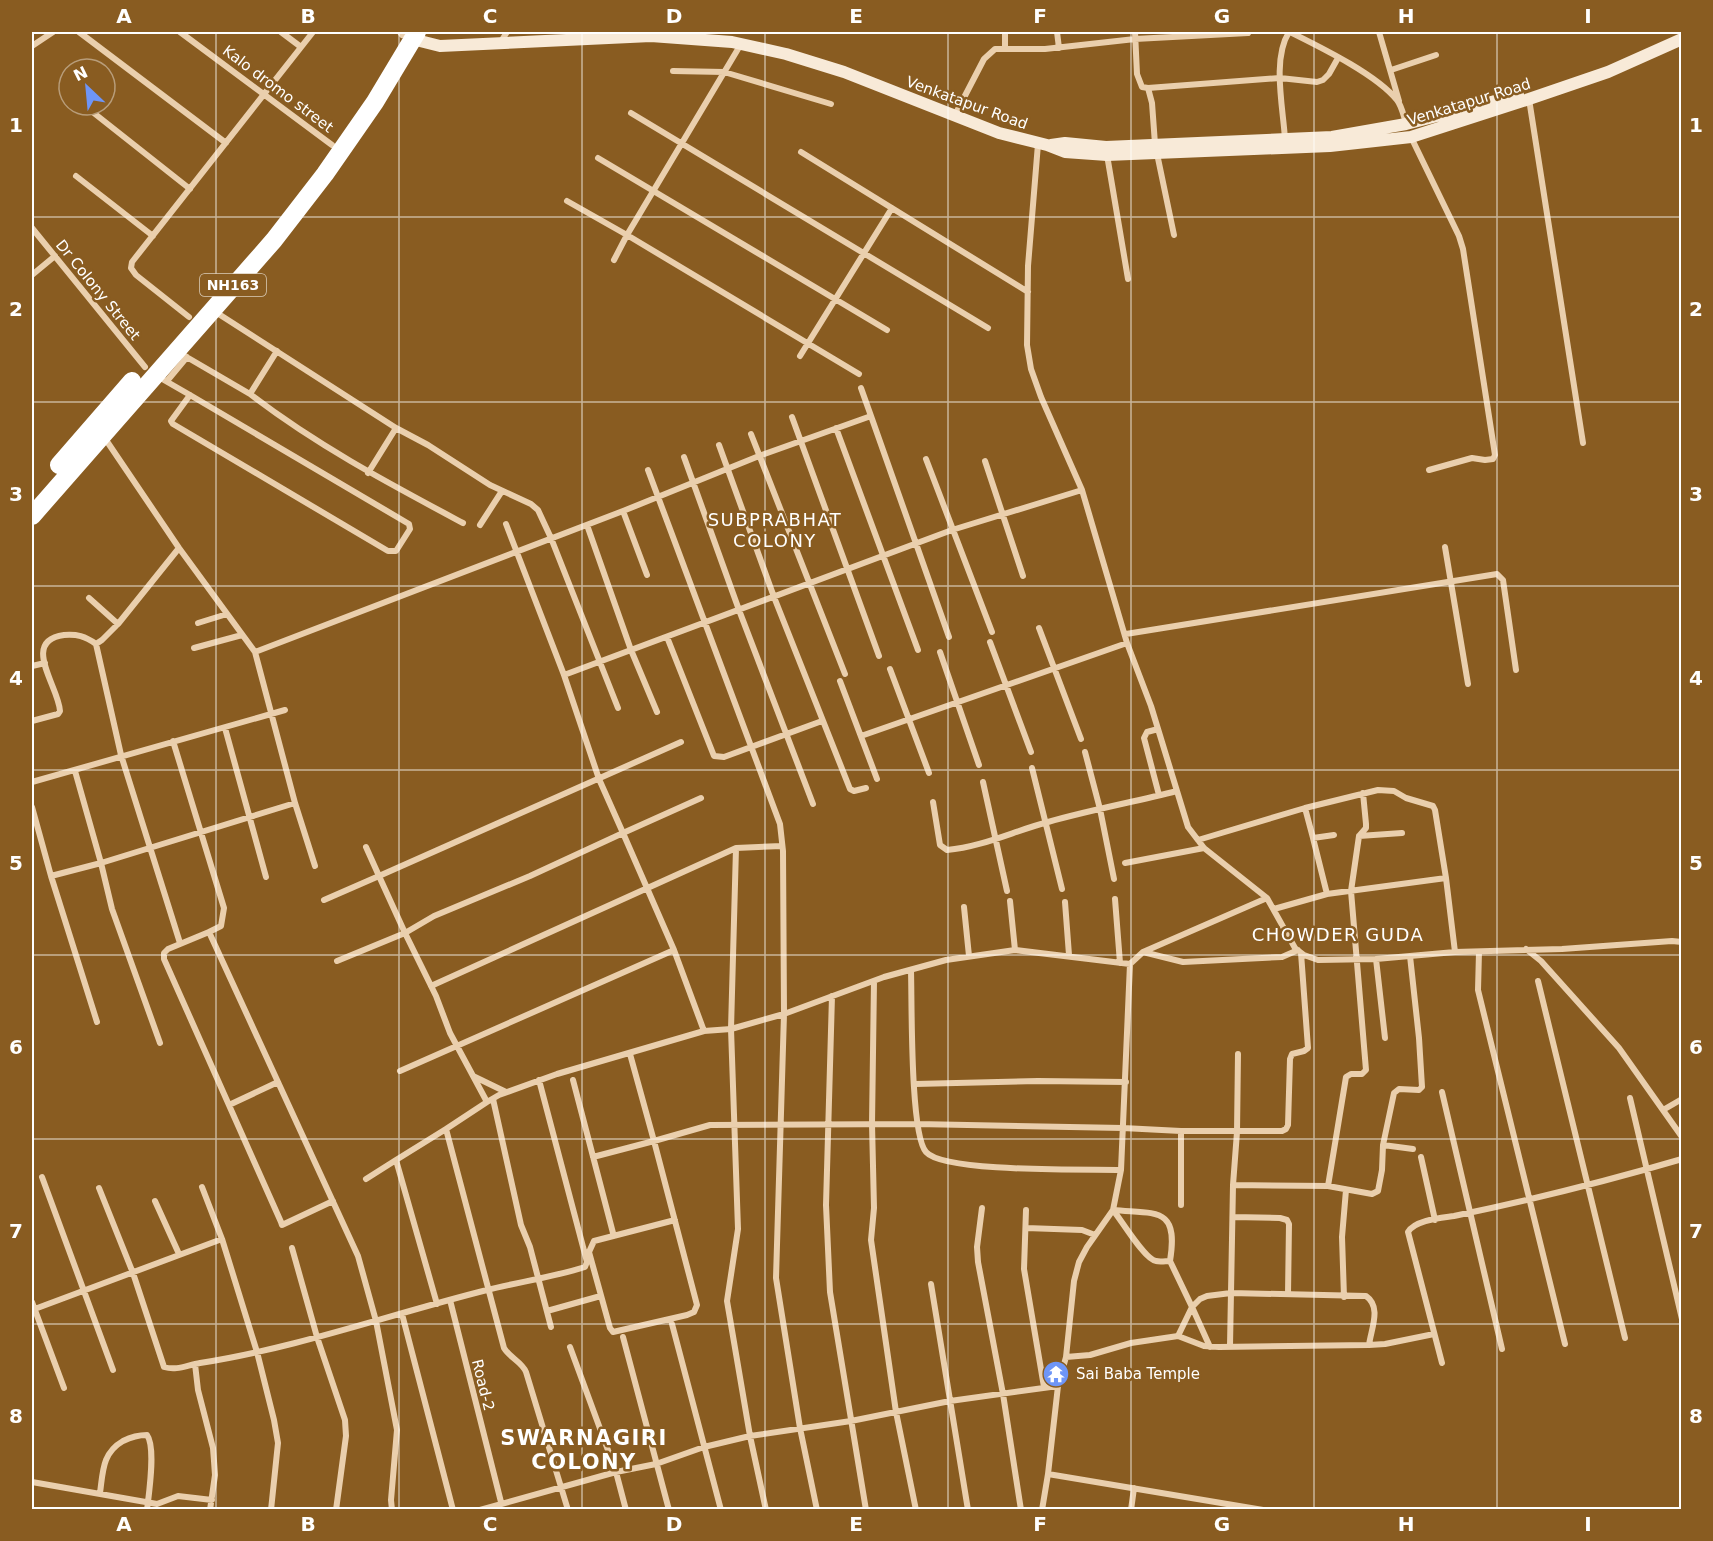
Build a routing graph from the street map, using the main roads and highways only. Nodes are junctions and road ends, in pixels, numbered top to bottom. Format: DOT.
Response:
graph roads {
  1 [pos="407,34"];
  2 [pos="155,374"];
  3 [pos="98,429"];
  4 [pos="32,498"];
  5 [pos="32,516"];
  1 -- 2 [label="highway, NH163"];
  1 -- 2 [label="highway, NH163"];
  2 -- 3 [label="highway, NH163"];
  3 -- 4 [label="highway, NH163"];
  3 -- 5 [label="highway, NH163"];
}
